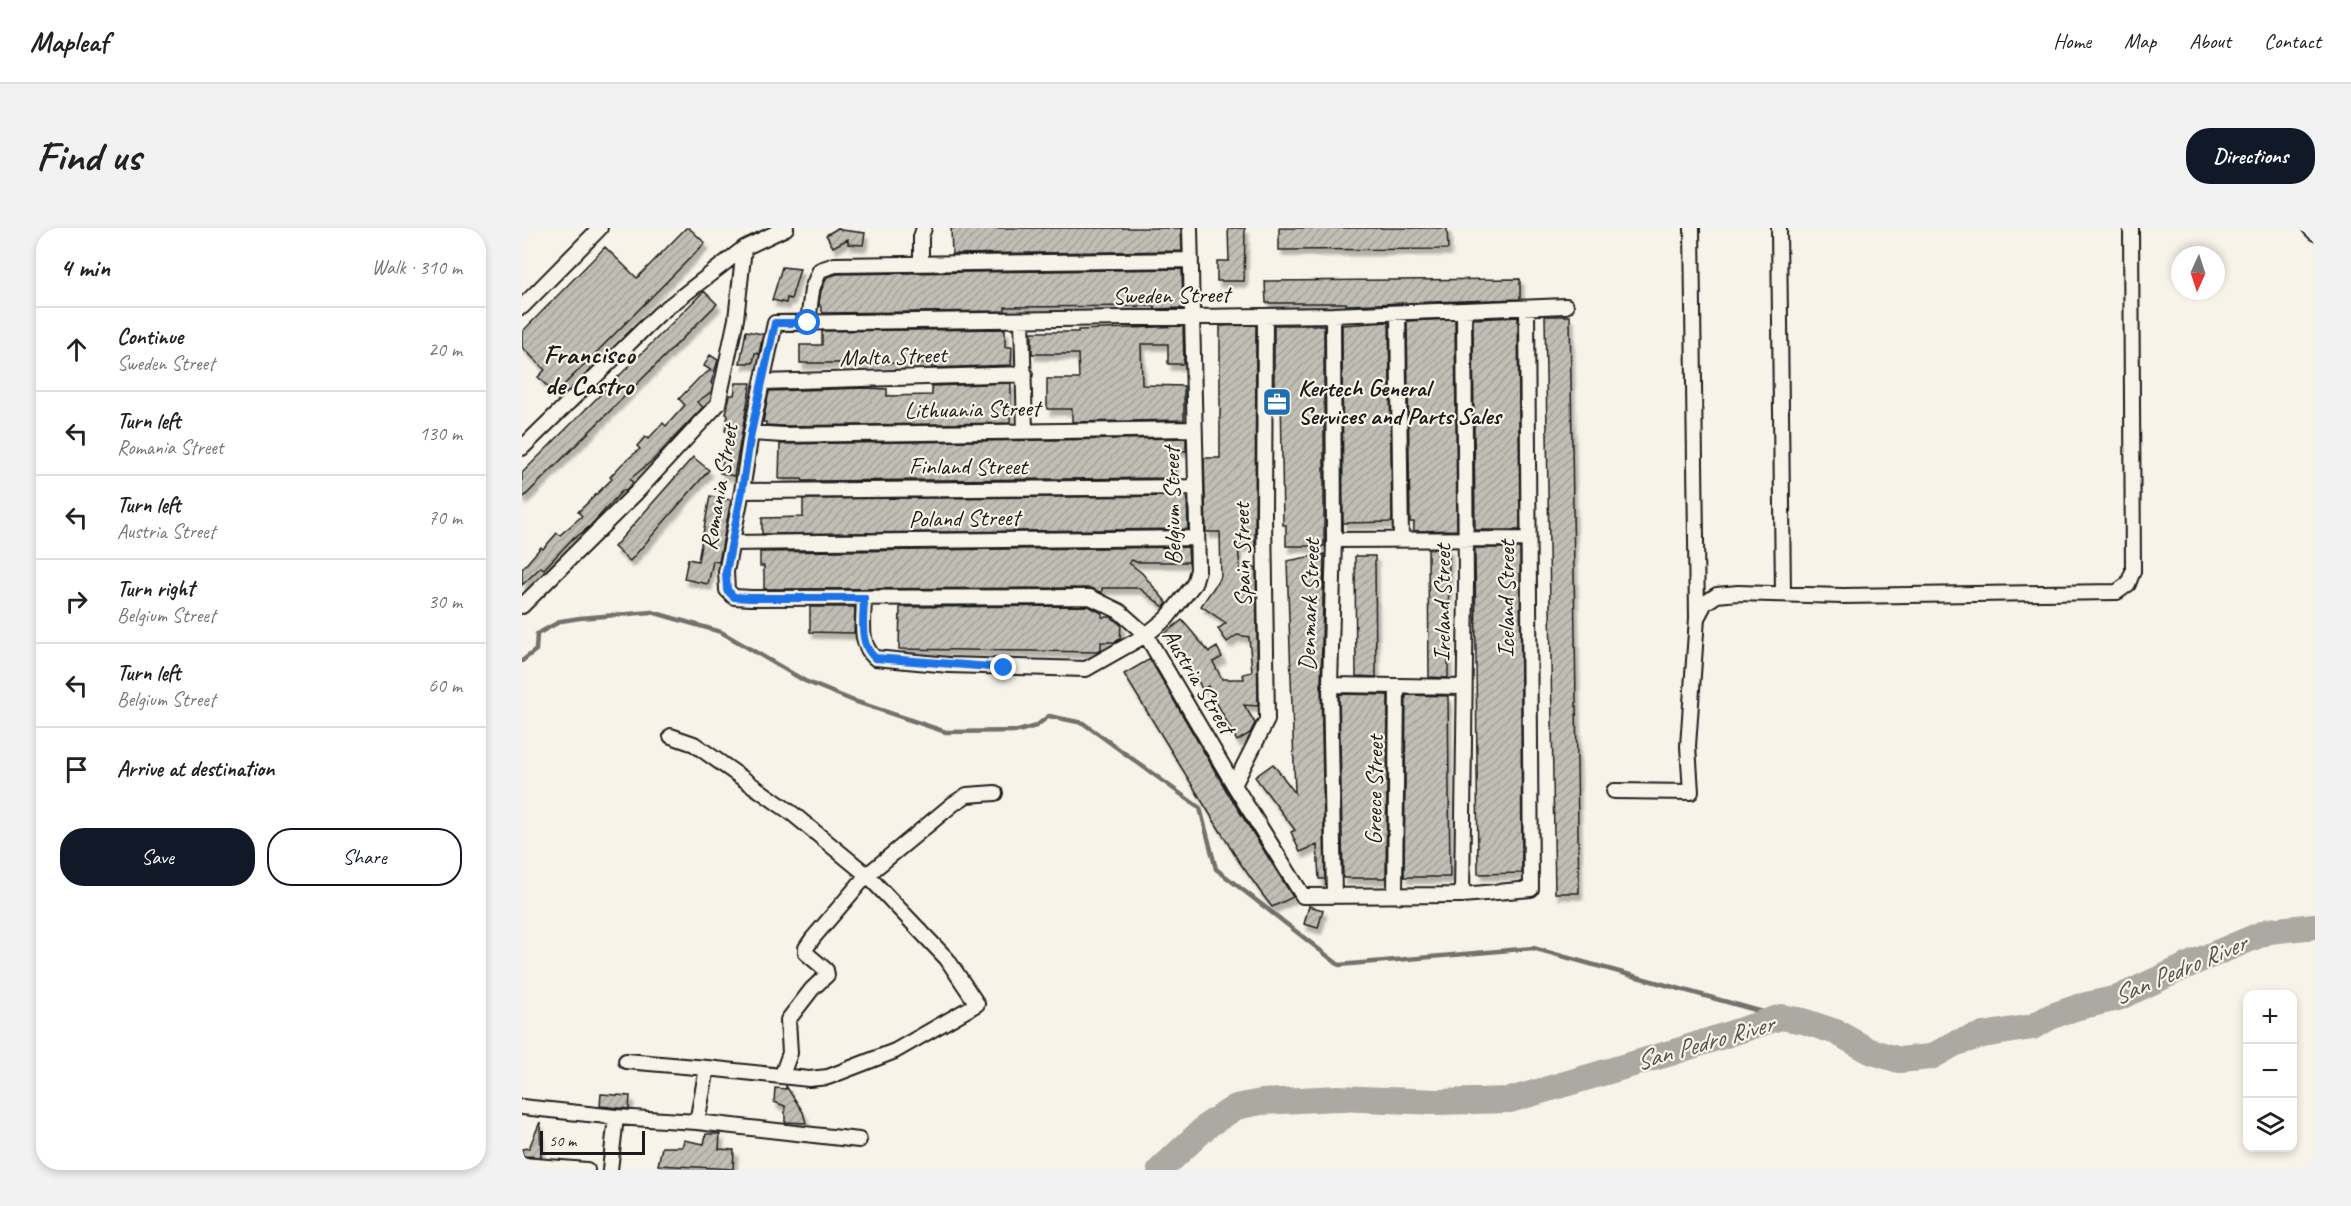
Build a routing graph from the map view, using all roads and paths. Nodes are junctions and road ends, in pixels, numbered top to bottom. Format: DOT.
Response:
graph roads {
  1 [pos="600,228"];
  2 [pos="786,228"];
  3 [pos="924,228"];
  4 [pos="1190,228"];
  5 [pos="1692,228"];
  6 [pos="1779,228"];
  7 [pos="2131,228"];
  8 [pos="2310,228"];
  9 [pos="2315,233"];
  10 [pos="744,248"];
  11 [pos="1190,260"];
  12 [pos="921,264"];
  13 [pos="1566,306"];
  14 [pos="522,308"];
  15 [pos="1527,308"];
  16 [pos="1464,311"];
  17 [pos="1398,313"];
  18 [pos="1333,315"];
  19 [pos="1265,316"];
  20 [pos="1191,317"];
  21 [pos="1022,320"];
  22 [pos="775,323"];
  23 [pos="808,323"];
  24 [pos="1024,374"];
  25 [pos="763,382"];
  26 [pos="1194,429"];
  27 [pos="1025,431"];
  28 [pos="751,433"];
  29 [pos="524,442"];
  30 [pos="1195,487"];
  31 [pos="742,491"];
  32 [pos="1197,538"];
  33 [pos="1528,539"];
  34 [pos="1334,540"];
  35 [pos="1401,540"];
  36 [pos="1465,540"];
  37 [pos="732,543"];
  38 [pos="727,590"];
  39 [pos="1783,594"];
  40 [pos="864,598"];
  41 [pos="522,606"];
  42 [pos="1697,618"];
  43 [pos="1146,635"];
  44 [pos="1330,685"];
  45 [pos="1397,686"];
  46 [pos="1464,687"];
  47 [pos="671,736"];
  48 [pos="1234,785"];
  49 [pos="1614,791"];
  50 [pos="995,793"];
  51 [pos="867,875"];
  52 [pos="1531,889"];
  53 [pos="1395,895"];
  54 [pos="1462,895"];
  55 [pos="1334,896"];
  56 [pos="626,1061"];
  57 [pos="707,1068"];
  58 [pos="782,1075"];
  59 [pos="522,1107"];
  60 [pos="616,1117"];
  61 [pos="697,1122"];
  62 [pos="859,1140"];
  63 [pos="522,1165"];
  64 [pos="588,1170"];
  65 [pos="610,1170"];
  1 -- 14 [label="street"];
  2 -- 10 [label="street"];
  3 -- 12 [label="street"];
  4 -- 11 [label="street, Belgium Street"];
  5 -- 42 [label="street"];
  6 -- 39 [label="street"];
  7 -- 39 [label="street"];
  8 -- 9 [label="street"];
  10 -- 29 [label="street"];
  10 -- 41 [label="street"];
  11 -- 12 [label="street"];
  11 -- 20 [label="street, Belgium Street"];
  12 -- 23 [label="street"];
  13 -- 15 [label="street, Sweden Street"];
  15 -- 16 [label="street, Sweden Street"];
  15 -- 33 [label="street, Iceland Street"];
  16 -- 17 [label="street, Sweden Street"];
  16 -- 36 [label="street, Ireland Street"];
  17 -- 18 [label="street, Sweden Street"];
  17 -- 35 [label="street"];
  18 -- 19 [label="street, Sweden Street"];
  18 -- 34 [label="street, Denmark Street"];
  19 -- 20 [label="street, Sweden Street"];
  19 -- 48 [label="street, Spain Street"];
  20 -- 21 [label="street, Sweden Street"];
  20 -- 26 [label="street, Belgium Street"];
  21 -- 23 [label="street, Sweden Street"];
  21 -- 24 [label="street"];
  22 -- 23 [label="street, Sweden Street"];
  22 -- 25 [label="street, Romania Street"];
  24 -- 25 [label="street, Malta Street"];
  24 -- 27 [label="street"];
  25 -- 28 [label="street, Romania Street"];
  26 -- 27 [label="street, Lithuania Street"];
  26 -- 30 [label="street, Belgium Street"];
  27 -- 28 [label="street, Lithuania Street"];
  28 -- 31 [label="street, Romania Street"];
  30 -- 31 [label="street, Finland Street"];
  30 -- 32 [label="street, Belgium Street"];
  31 -- 37 [label="street, Romania Street"];
  32 -- 37 [label="street, Poland Street"];
  32 -- 43 [label="street, Belgium Street"];
  33 -- 36 [label="street"];
  33 -- 52 [label="street, Iceland Street"];
  34 -- 35 [label="street"];
  34 -- 44 [label="street, Denmark Street"];
  35 -- 36 [label="street"];
  36 -- 46 [label="street, Ireland Street"];
  37 -- 38 [label="street, Romania Street"];
  38 -- 40 [label="street, Austria Street"];
  39 -- 42 [label="street"];
  40 -- 43 [label="street, Austria Street"];
  40 -- 43 [label="street, Belgium Street"];
  42 -- 49 [label="street"];
  43 -- 48 [label="street, Austria Street"];
  44 -- 45 [label="street"];
  44 -- 55 [label="street, Denmark Street"];
  45 -- 46 [label="street"];
  45 -- 53 [label="street, Greece Street"];
  46 -- 54 [label="street, Ireland Street"];
  47 -- 51 [label="street"];
  48 -- 55 [label="street, Austria Street"];
  50 -- 51 [label="street"];
  51 -- 58 [label="street"];
  51 -- 58 [label="street"];
  52 -- 54 [label="street, Austria Street"];
  53 -- 54 [label="street, Austria Street"];
  53 -- 55 [label="street, Austria Street"];
  56 -- 57 [label="street"];
  57 -- 58 [label="street"];
  57 -- 61 [label="street"];
  59 -- 60 [label="street"];
  60 -- 61 [label="street"];
  60 -- 65 [label="street"];
  61 -- 62 [label="street"];
  63 -- 64 [label="street"];
}
